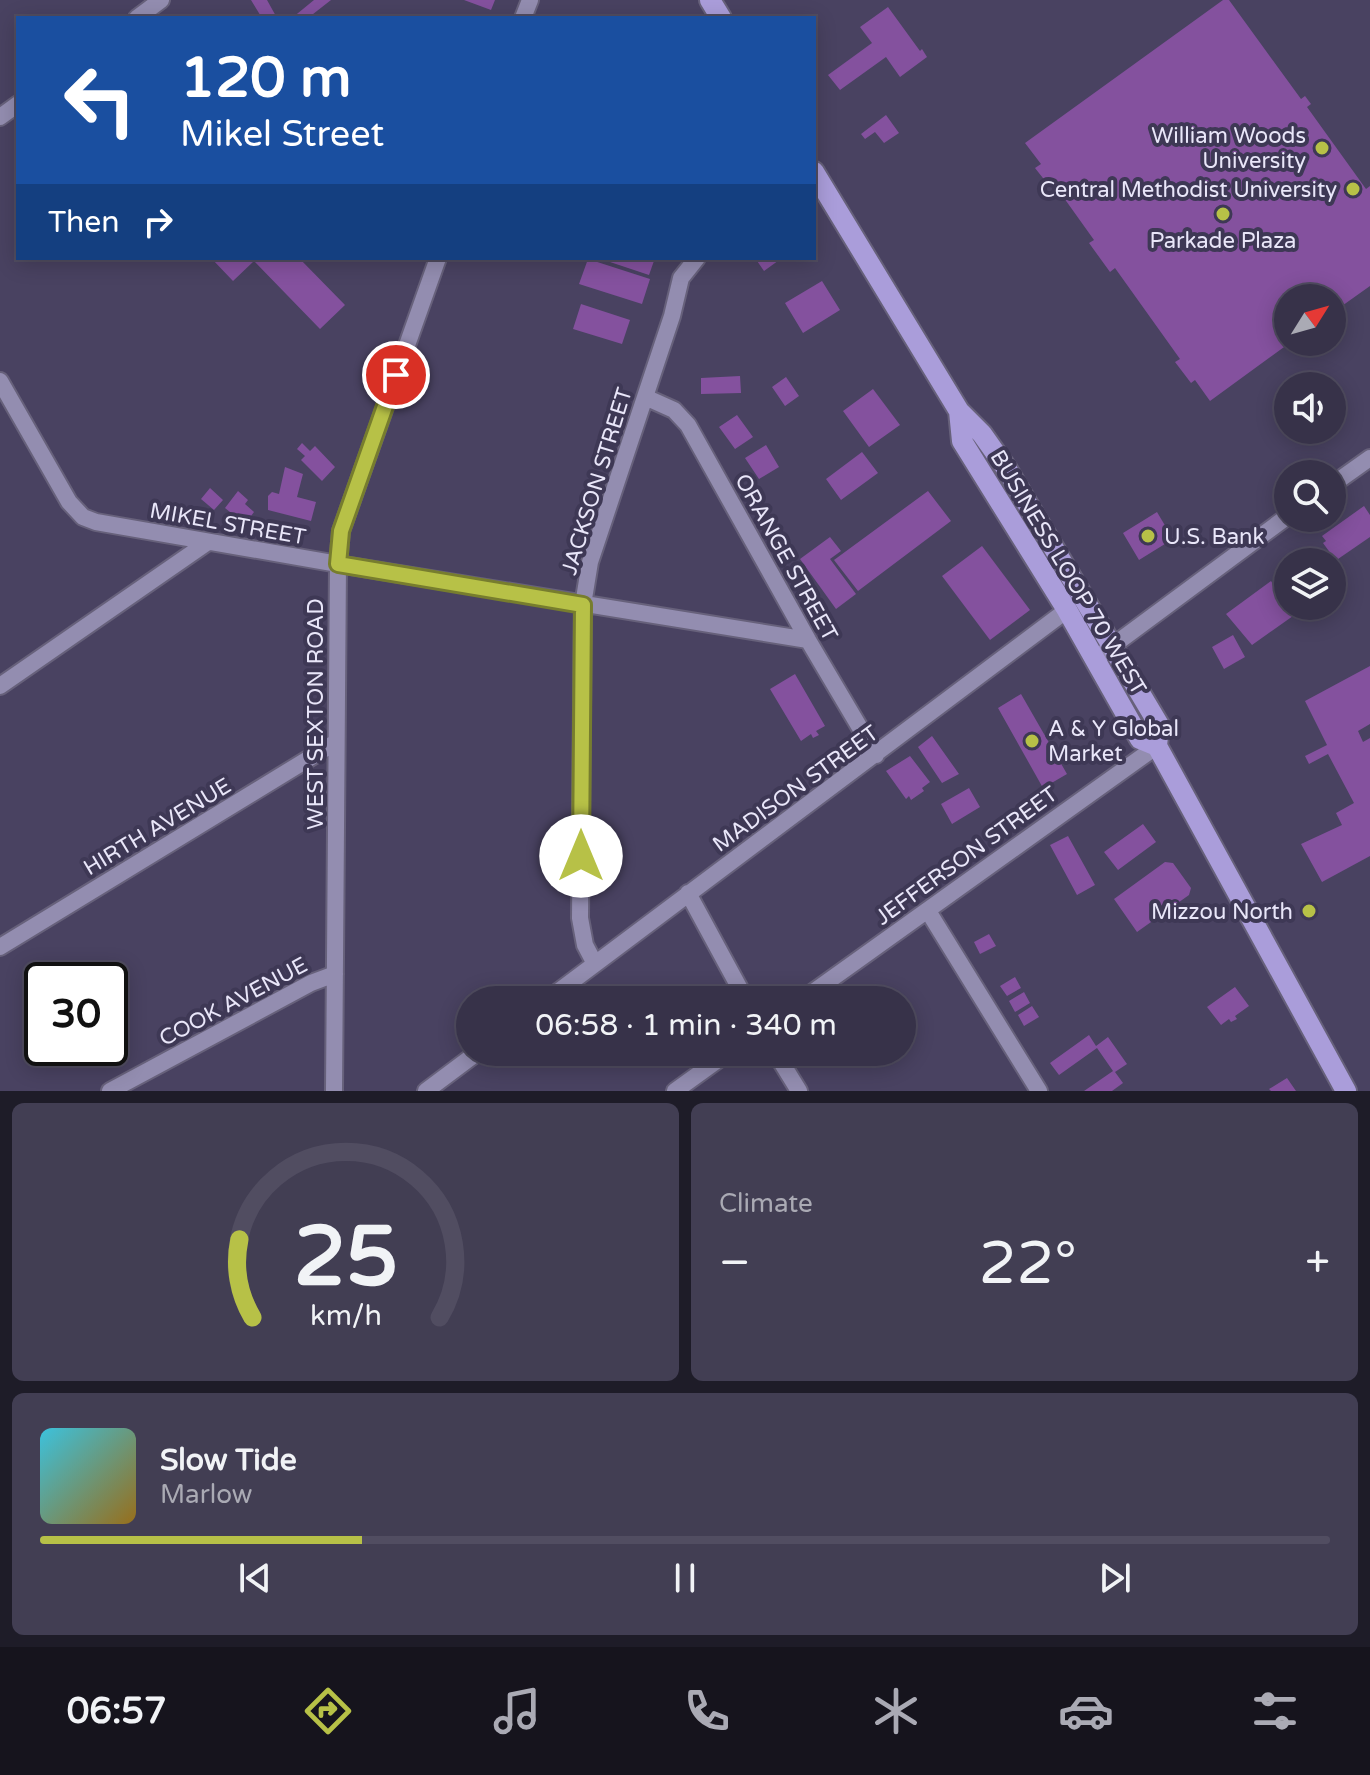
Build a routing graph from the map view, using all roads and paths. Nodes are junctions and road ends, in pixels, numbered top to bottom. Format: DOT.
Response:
graph roads {
  1 [pos="161,0"];
  2 [pos="140,16"];
  3 [pos="816,175"];
  4 [pos="437,260"];
  5 [pos="695,260"];
  6 [pos="2,390"];
  7 [pos="645,397"];
  8 [pos="959,411"];
  9 [pos="1370,458"];
  10 [pos="1346,475"];
  11 [pos="1274,526"];
  12 [pos="208,542"];
  13 [pos="338,564"];
  14 [pos="583,605"];
  15 [pos="1067,610"];
  16 [pos="808,640"];
  17 [pos="1113,646"];
  18 [pos="1095,658"];
  19 [pos="0,686"];
  20 [pos="336,742"];
  21 [pos="1157,746"];
  22 [pos="876,755"];
  23 [pos="688,893"];
  24 [pos="928,911"];
  25 [pos="0,947"];
  26 [pos="595,964"];
  27 [pos="335,974"];
  28 [pos="566,986"];
  29 [pos="738,986"];
  30 [pos="822,986"];
  31 [pos="459,1066"];
  32 [pos="710,1066"];
  33 [pos="784,1066"];
  34 [pos="110,1091"];
  35 [pos="334,1091"];
  36 [pos="426,1091"];
  37 [pos="675,1091"];
  38 [pos="799,1091"];
  39 [pos="1039,1091"];
  40 [pos="1346,1091"];
  1 -- 2 [label="street"];
  3 -- 8 [label="main road, BUSINESS LOOP 70 WEST"];
  4 -- 13 [label="street, WEST SEXTON ROAD"];
  5 -- 7 [label="street, JACKSON STREET"];
  6 -- 12 [label="street, MIKEL STREET"];
  7 -- 14 [label="street, JACKSON STREET"];
  7 -- 16 [label="street, ORANGE STREET"];
  8 -- 15 [label="main road, BUSINESS LOOP 70 WEST"];
  8 -- 17 [label="main road, BUSINESS LOOP 70 WEST"];
  9 -- 10 [label="street"];
  11 -- 17 [label="street"];
  12 -- 13 [label="street, MIKEL STREET"];
  12 -- 19 [label="street"];
  13 -- 14 [label="street, MIKEL STREET"];
  13 -- 20 [label="street, WEST SEXTON ROAD"];
  14 -- 16 [label="street, MIKEL STREET"];
  14 -- 26 [label="street, JACKSON STREET"];
  15 -- 18 [label="main road, BUSINESS LOOP 70 WEST"];
  15 -- 22 [label="street, MADISON STREET"];
  16 -- 22 [label="street, ORANGE STREET"];
  17 -- 18 [label="street"];
  17 -- 21 [label="main road, BUSINESS LOOP 70 WEST"];
  18 -- 21 [label="main road, BUSINESS LOOP 70 WEST"];
  20 -- 25 [label="street, HIRTH AVENUE"];
  20 -- 27 [label="street, WEST SEXTON ROAD"];
  21 -- 24 [label="street, JEFFERSON STREET"];
  21 -- 40 [label="main road, BUSINESS LOOP 70 WEST"];
  22 -- 23 [label="street, MADISON STREET"];
  23 -- 26 [label="street, MADISON STREET"];
  23 -- 29 [label="street"];
  24 -- 30 [label="street, JEFFERSON STREET"];
  24 -- 39 [label="street"];
  26 -- 28 [label="street, MADISON STREET"];
  27 -- 34 [label="street, COOK AVENUE"];
  27 -- 35 [label="street, WEST SEXTON ROAD"];
  31 -- 36 [label="street"];
  32 -- 37 [label="street"];
  33 -- 38 [label="street"];
}
